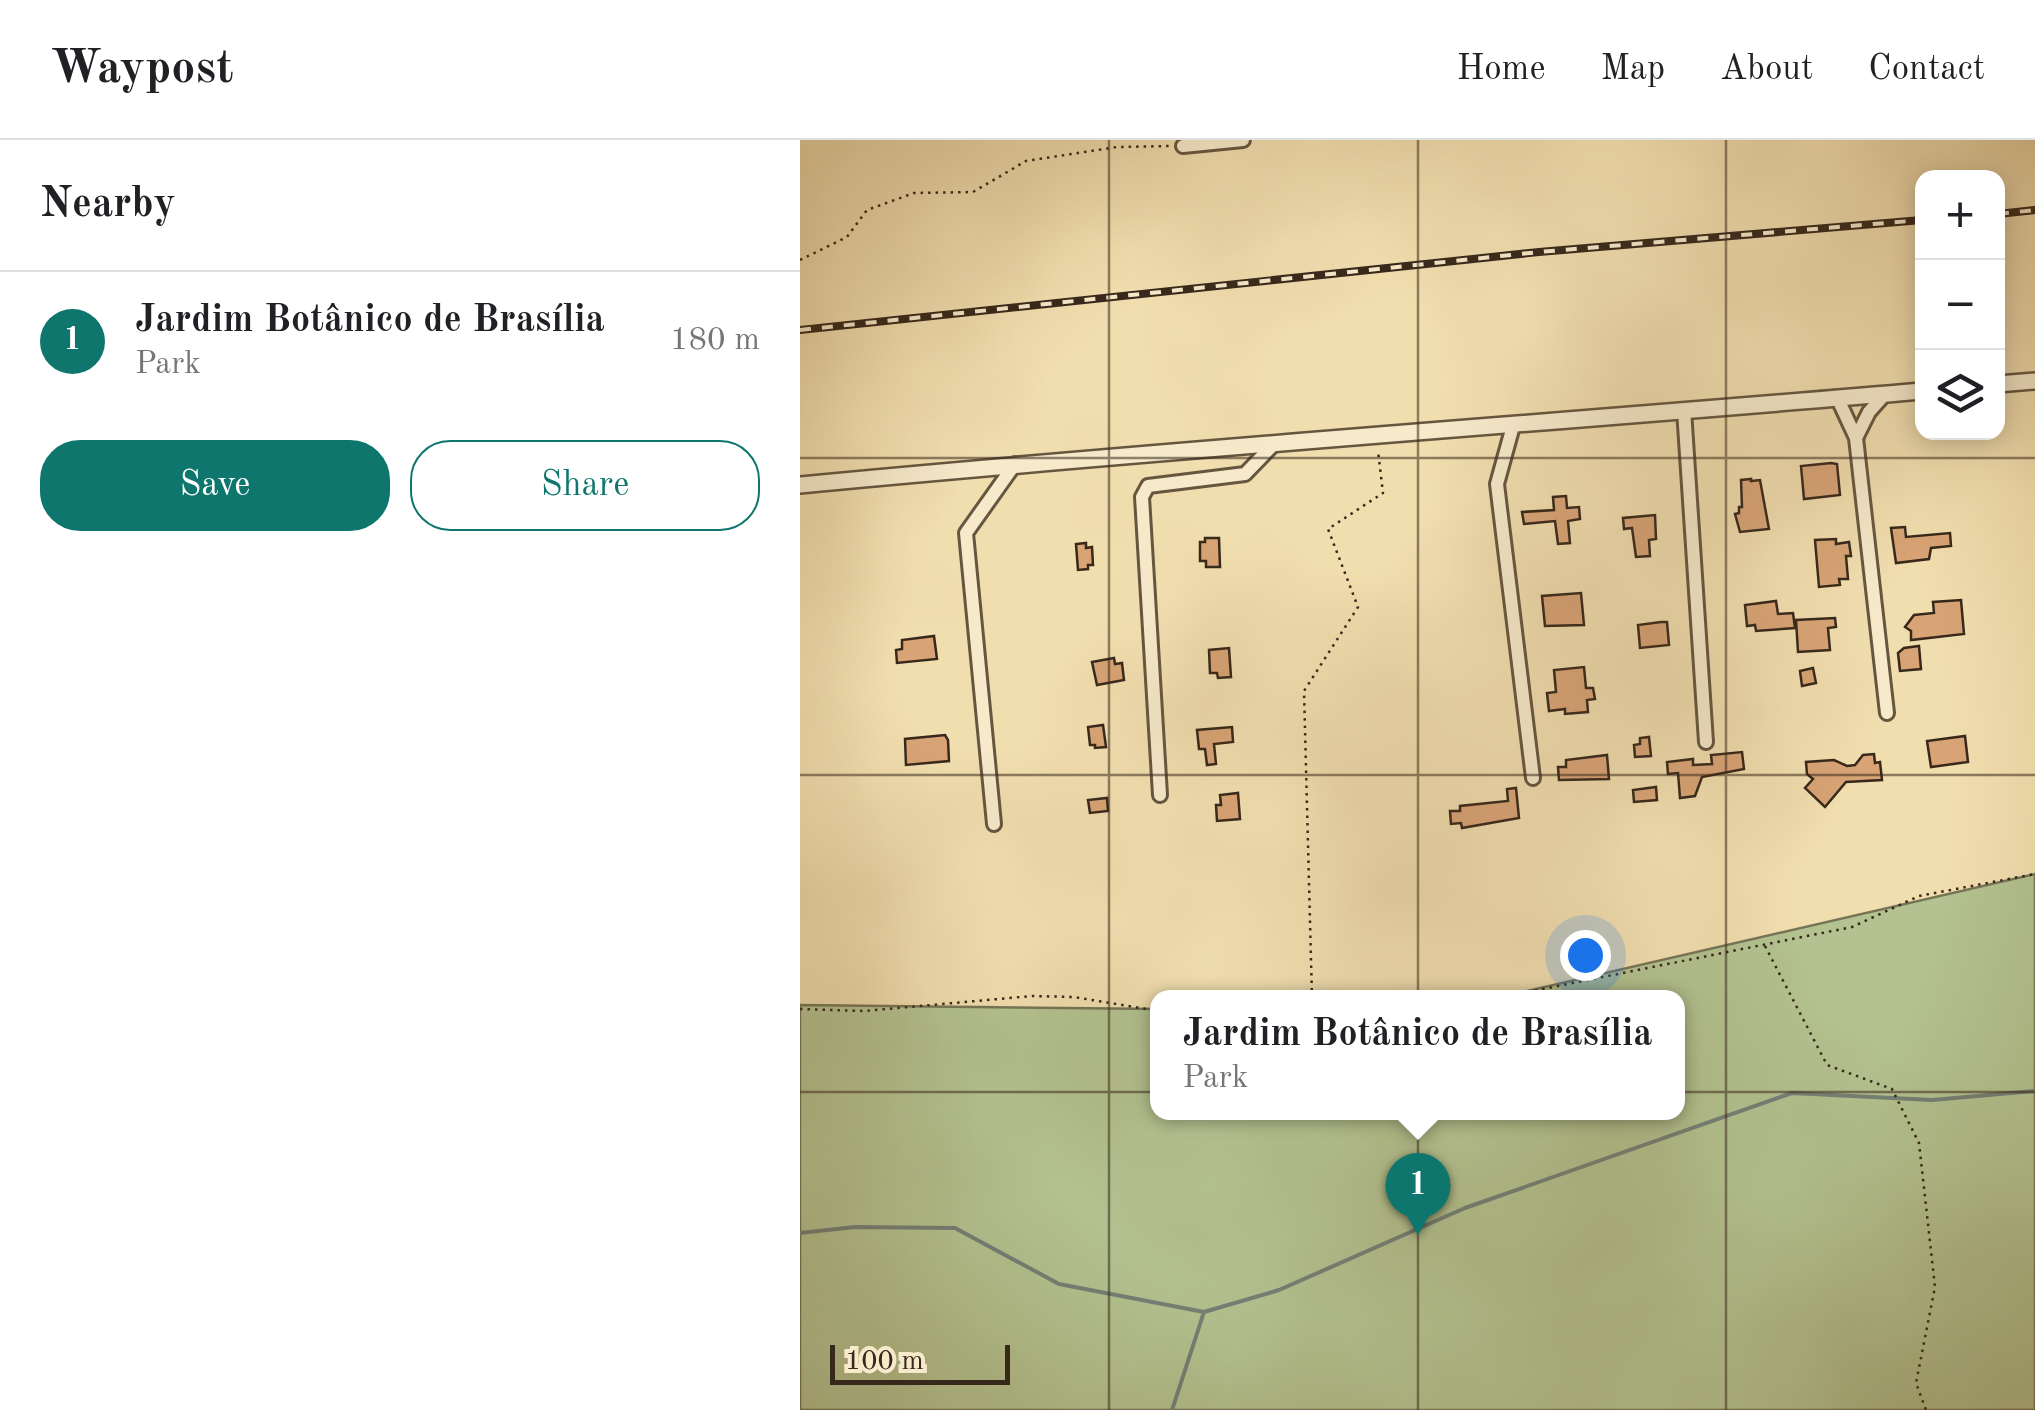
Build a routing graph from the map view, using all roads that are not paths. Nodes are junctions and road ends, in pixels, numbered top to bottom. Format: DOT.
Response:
graph roads {
  1 [pos="1243,140"];
  2 [pos="1183,146"];
  3 [pos="2035,381"];
  4 [pos="2005,383"];
  5 [pos="1915,392"];
  6 [pos="1885,394"];
  7 [pos="1837,397"];
  8 [pos="1684,410"];
  9 [pos="1514,426"];
  10 [pos="1856,438"];
  11 [pos="1275,442"];
  12 [pos="1015,464"];
  13 [pos="800,484"];
  14 [pos="1887,713"];
  15 [pos="1706,742"];
  16 [pos="1533,778"];
  17 [pos="1160,795"];
  18 [pos="994,824"];
  1 -- 2 [label="street"];
  3 -- 4 [label="street"];
  5 -- 6 [label="street"];
  6 -- 7 [label="street"];
  6 -- 10 [label="street"];
  7 -- 8 [label="street"];
  7 -- 10 [label="street"];
  8 -- 9 [label="street"];
  8 -- 15 [label="street"];
  9 -- 11 [label="street"];
  9 -- 16 [label="street"];
  10 -- 14 [label="street"];
  11 -- 12 [label="street"];
  11 -- 17 [label="street"];
  12 -- 13 [label="street"];
  12 -- 18 [label="street"];
}
